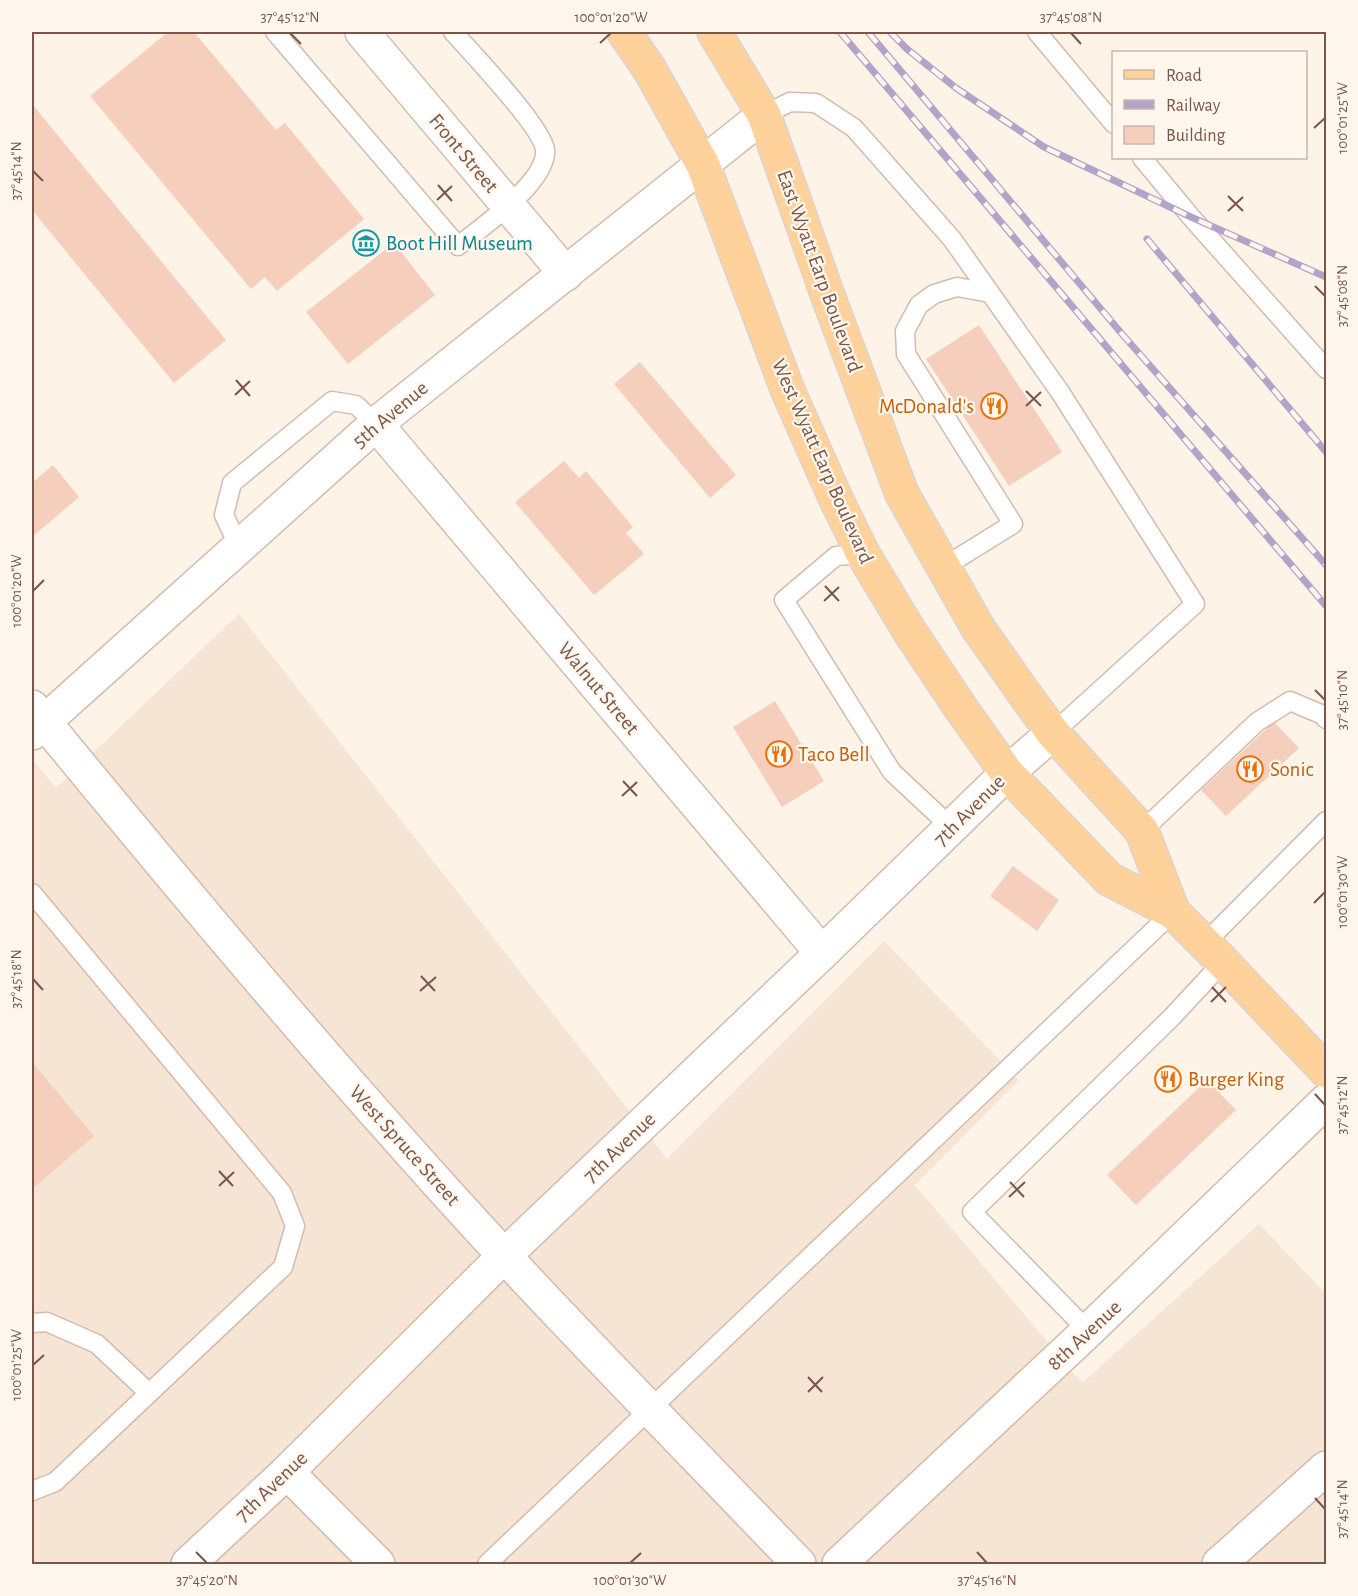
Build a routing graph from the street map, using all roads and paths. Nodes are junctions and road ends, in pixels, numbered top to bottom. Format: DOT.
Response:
graph roads {
  1 [pos="275,32"];
  2 [pos="363,32"];
  3 [pos="453,32"];
  4 [pos="624,32"];
  5 [pos="714,32"];
  6 [pos="1037,32"];
  7 [pos="764,115"];
  8 [pos="1112,123"];
  9 [pos="1143,159"];
  10 [pos="703,165"];
  11 [pos="508,206"];
  12 [pos="566,274"];
  13 [pos="990,293"];
  14 [pos="1326,369"];
  15 [pos="376,424"];
  16 [pos="903,494"];
  17 [pos="240,547"];
  18 [pos="863,554"];
  19 [pos="942,568"];
  20 [pos="36,720"];
  21 [pos="1326,720"];
  22 [pos="1053,734"];
  23 [pos="1007,773"];
  24 [pos="1326,821"];
  25 [pos="952,828"];
  26 [pos="1142,831"];
  27 [pos="32,893"];
  28 [pos="1173,912"];
  29 [pos="822,953"];
  30 [pos="1214,953"];
  31 [pos="1326,1071"];
  32 [pos="1326,1101"];
  33 [pos="505,1255"];
  34 [pos="32,1323"];
  35 [pos="1089,1331"];
  36 [pos="149,1393"];
  37 [pos="650,1408"];
  38 [pos="1326,1468"];
  39 [pos="287,1472"];
  40 [pos="32,1491"];
  41 [pos="189,1564"];
  42 [pos="378,1564"];
  43 [pos="488,1564"];
  44 [pos="799,1564"];
  45 [pos="838,1564"];
  46 [pos="1219,1564"];
  1 -- 11 [label="lane"];
  2 -- 11 [label="street, Front Street"];
  3 -- 11 [label="lane"];
  4 -- 10 [label="main road, West Wyatt Earp Boulevard"];
  5 -- 7 [label="main road"];
  6 -- 8 [label="lane"];
  7 -- 10 [label="street, 5th Avenue"];
  7 -- 13 [label="lane"];
  7 -- 16 [label="main road, East Wyatt Earp Boulevard"];
  9 -- 14 [label="lane"];
  10 -- 12 [label="street, 5th Avenue"];
  10 -- 18 [label="main road, West Wyatt Earp Boulevard"];
  11 -- 12 [label="street, Front Street"];
  12 -- 15 [label="street, 5th Avenue"];
  13 -- 19 [label="lane"];
  13 -- 22 [label="lane"];
  15 -- 17 [label="street, 5th Avenue"];
  15 -- 17 [label="lane"];
  15 -- 29 [label="street, Walnut Street"];
  16 -- 19 [label="main road, West Wyatt Earp Boulevard"];
  17 -- 20 [label="street, 5th Avenue"];
  18 -- 23 [label="main road, West Wyatt Earp Boulevard"];
  18 -- 25 [label="lane"];
  19 -- 22 [label="main road, West Wyatt Earp Boulevard"];
  20 -- 33 [label="street, West Spruce Street"];
  21 -- 26 [label="lane"];
  22 -- 23 [label="street, 7th Avenue"];
  22 -- 26 [label="main road, West Wyatt Earp Boulevard"];
  23 -- 25 [label="street, 7th Avenue"];
  23 -- 28 [label="main road, West Wyatt Earp Boulevard"];
  24 -- 30 [label="lane"];
  25 -- 29 [label="street, 7th Avenue"];
  26 -- 28 [label="main road, West Wyatt Earp Boulevard"];
  27 -- 36 [label="lane"];
  28 -- 30 [label="main road, West Wyatt Earp Boulevard"];
  28 -- 37 [label="lane"];
  29 -- 33 [label="street, 7th Avenue"];
  30 -- 31 [label="main road, West Wyatt Earp Boulevard"];
  30 -- 35 [label="lane"];
  32 -- 35 [label="street, 8th Avenue"];
  33 -- 37 [label="street, West Spruce Street"];
  33 -- 39 [label="street, 7th Avenue"];
  34 -- 36 [label="lane"];
  35 -- 45 [label="street, 8th Avenue"];
  36 -- 40 [label="lane"];
  37 -- 43 [label="lane"];
  37 -- 44 [label="street, West Spruce Street"];
  38 -- 46 [label="street"];
  39 -- 41 [label="street, 7th Avenue"];
  39 -- 42 [label="street"];
}
